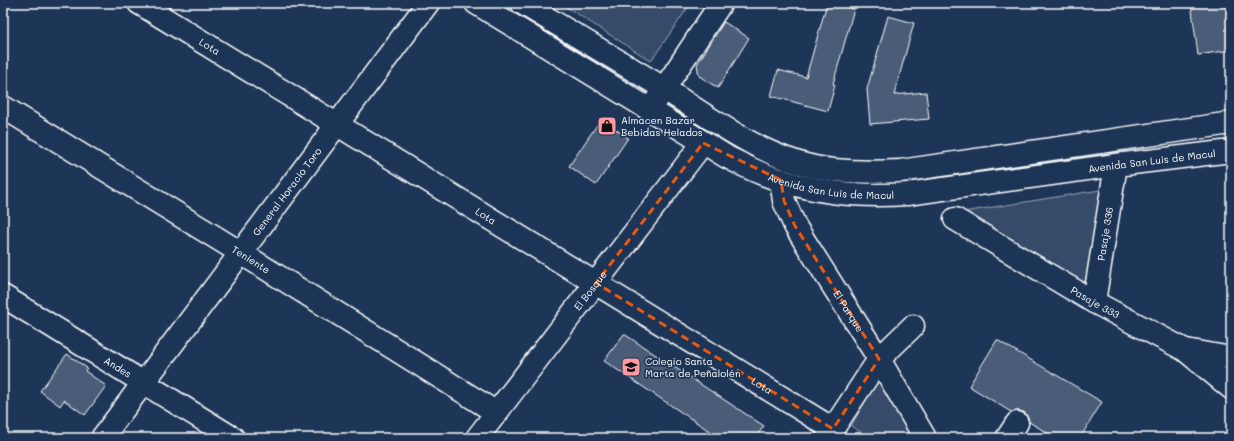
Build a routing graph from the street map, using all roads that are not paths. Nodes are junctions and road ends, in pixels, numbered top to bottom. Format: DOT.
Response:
graph roads {
  1 [pos="139,3"];
  2 [pos="428,3"];
  3 [pos="476,3"];
  4 [pos="522,3"];
  5 [pos="721,3"];
  6 [pos="664,89"];
  7 [pos="3,107"];
  8 [pos="650,110"];
  9 [pos="1231,123"];
  10 [pos="338,124"];
  11 [pos="703,143"];
  12 [pos="1231,151"];
  13 [pos="1116,165"];
  14 [pos="781,180"];
  15 [pos="955,220"];
  16 [pos="241,252"];
  17 [pos="596,283"];
  18 [pos="3,296"];
  19 [pos="1094,302"];
  20 [pos="913,326"];
  21 [pos="1185,350"];
  22 [pos="1231,358"];
  23 [pos="879,359"];
  24 [pos="143,383"];
  25 [pos="1231,388"];
  26 [pos="497,413"];
  27 [pos="830,434"];
  28 [pos="102,438"];
  29 [pos="233,438"];
  30 [pos="478,438"];
  31 [pos="925,438"];
  1 -- 10 [label="street, Lota"];
  2 -- 10 [label="street, General Horacio Toro"];
  3 -- 8 [label="street, Avenida San Luis de Macul"];
  4 -- 6 [label="street, Avenida San Luis de Macul"];
  5 -- 6 [label="street"];
  6 -- 8 [label="street"];
  6 -- 9 [label="street, Avenida San Luis de Macul"];
  7 -- 16 [label="street, Teniente"];
  8 -- 11 [label="street, Avenida San Luis de Macul"];
  10 -- 16 [label="street, General Horacio Toro"];
  10 -- 17 [label="street, Lota"];
  11 -- 14 [label="street, Avenida San Luis de Macul"];
  11 -- 17 [label="street, El Bosque"];
  12 -- 13 [label="street, Avenida San Luis de Macul"];
  13 -- 14 [label="street, Avenida San Luis de Macul"];
  13 -- 19 [label="street, Pasaje 336"];
  14 -- 23 [label="street, El Parque"];
  15 -- 19 [label="street, Pasaje 333"];
  16 -- 24 [label="street, General Horacio Toro"];
  16 -- 26 [label="street, Teniente"];
  17 -- 26 [label="street, El Bosque"];
  17 -- 27 [label="street, Lota"];
  18 -- 24 [label="street, Andes"];
  19 -- 21 [label="street, Pasaje 333"];
  20 -- 23 [label="street"];
  21 -- 22 [label="street"];
  21 -- 25 [label="street, Pasaje 333"];
  23 -- 27 [label="street"];
  23 -- 31 [label="street, El Parque"];
  24 -- 28 [label="street, General Horacio Toro"];
  24 -- 29 [label="street, Andes"];
  26 -- 30 [label="street, El Bosque"];
}
